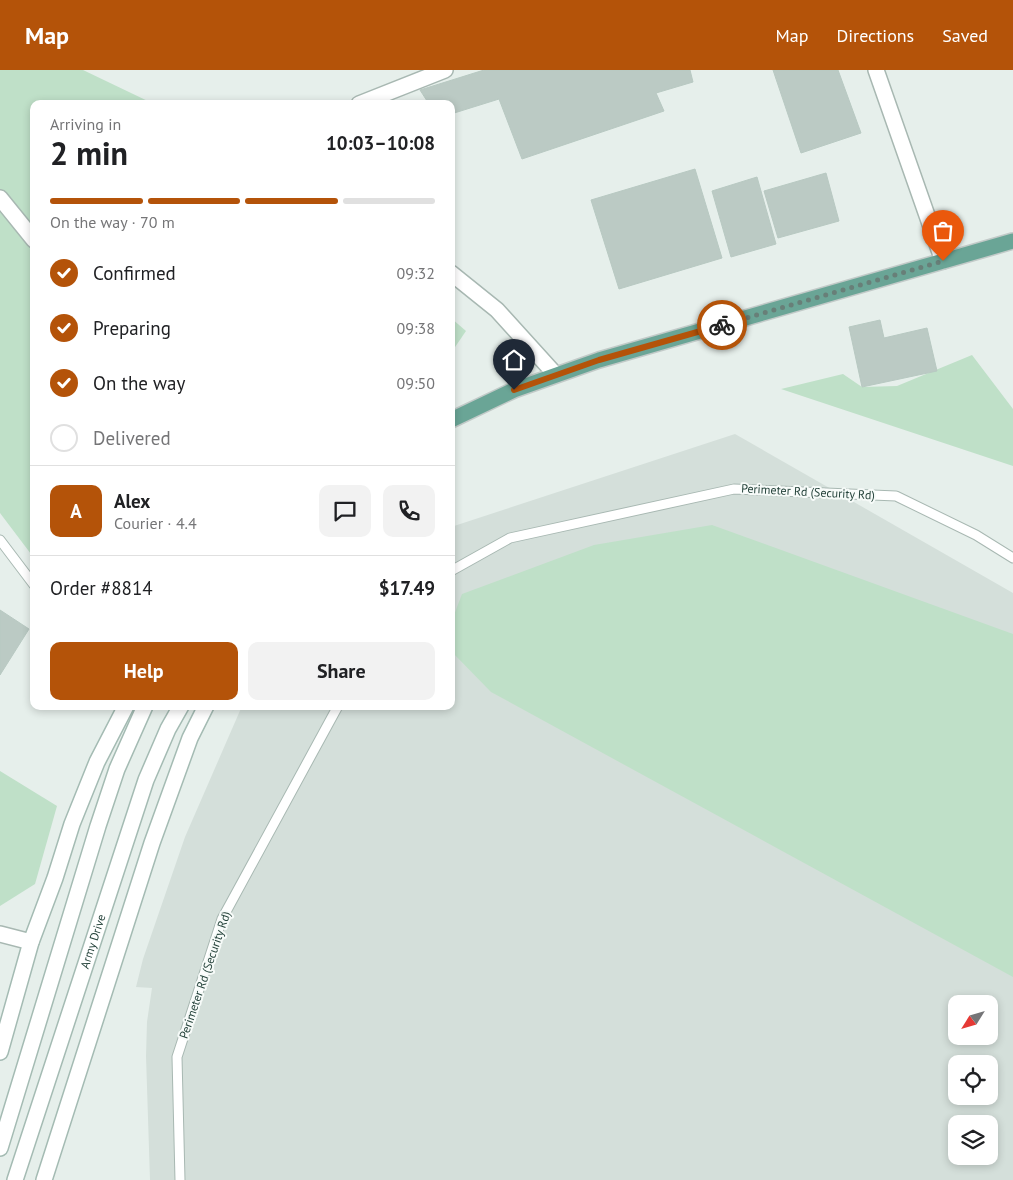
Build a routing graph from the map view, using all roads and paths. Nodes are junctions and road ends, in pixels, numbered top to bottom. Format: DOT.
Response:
graph roads {
  1 [pos="445,70"];
  2 [pos="876,70"];
  3 [pos="369,100"];
  4 [pos="0,198"];
  5 [pos="30,235"];
  6 [pos="1013,241"];
  7 [pos="943,261"];
  8 [pos="455,276"];
  9 [pos="555,374"];
  10 [pos="455,418"];
  11 [pos="0,540"];
  12 [pos="1013,558"];
  13 [pos="455,569"];
  14 [pos="30,580"];
  15 [pos="123,710"];
  16 [pos="143,710"];
  17 [pos="179,710"];
  18 [pos="204,710"];
  19 [pos="336,710"];
  20 [pos="0,934"];
  21 [pos="31,942"];
  22 [pos="0,1052"];
  23 [pos="0,1148"];
  24 [pos="15,1180"];
  25 [pos="44,1180"];
  26 [pos="180,1180"];
  1 -- 3 [label="main road"];
  2 -- 7 [label="main road"];
  4 -- 5 [label="main road"];
  6 -- 7 [label="main road"];
  7 -- 9 [label="main road"];
  8 -- 9 [label="main road"];
  9 -- 10 [label="main road"];
  11 -- 14 [label="lane"];
  12 -- 13 [label="lane, Perimeter Rd (Security Rd)"];
  15 -- 21 [label="main road"];
  16 -- 23 [label="main road"];
  17 -- 24 [label="main road, Army Drive"];
  18 -- 25 [label="main road"];
  19 -- 26 [label="lane, Perimeter Rd (Security Rd)"];
  20 -- 21 [label="main road"];
  21 -- 22 [label="main road"];
}
